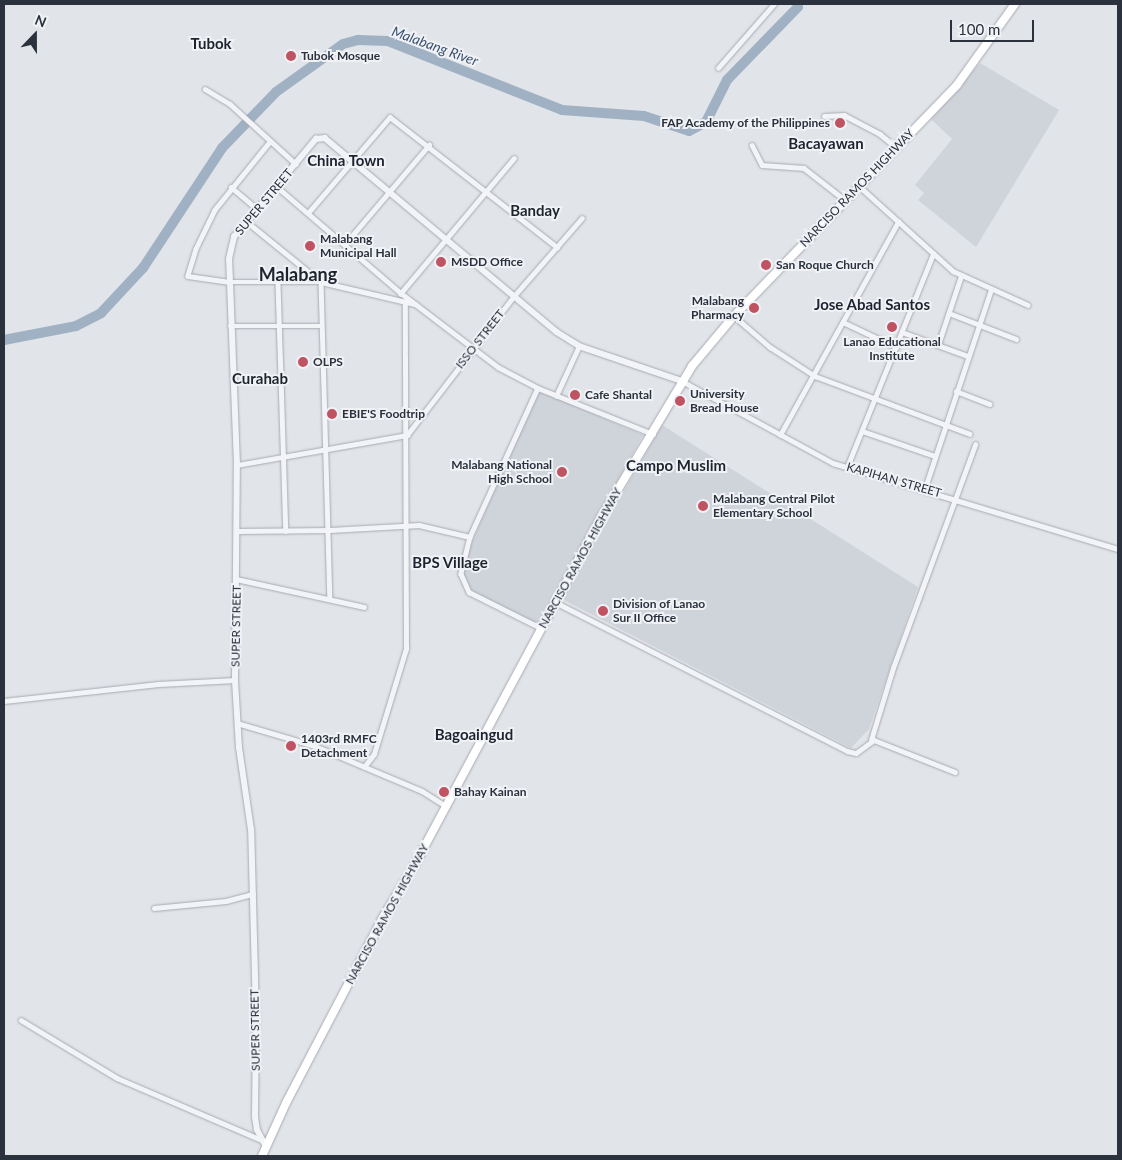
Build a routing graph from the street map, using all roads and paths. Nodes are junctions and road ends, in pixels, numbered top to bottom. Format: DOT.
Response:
graph roads {
  1 [pos="774,4"];
  2 [pos="1015,4"];
  3 [pos="718,68"];
  4 [pos="205,89"];
  5 [pos="824,116"];
  6 [pos="270,142"];
  7 [pos="429,145"];
  8 [pos="752,145"];
  9 [pos="896,147"];
  10 [pos="514,158"];
  11 [pos="354,161"];
  12 [pos="296,164"];
  13 [pos="231,186"];
  14 [pos="276,186"];
  15 [pos="859,186"];
  16 [pos="390,192"];
  17 [pos="484,193"];
  18 [pos="845,200"];
  19 [pos="257,208"];
  20 [pos="308,213"];
  21 [pos="582,218"];
  22 [pos="246,221"];
  23 [pos="898,222"];
  24 [pos="446,239"];
  25 [pos="345,244"];
  26 [pos="557,247"];
  27 [pos="933,254"];
  28 [pos="961,276"];
  29 [pos="230,282"];
  30 [pos="321,282"];
  31 [pos="278,283"];
  32 [pos="991,290"];
  33 [pos="401,293"];
  34 [pos="514,296"];
  35 [pos="397,299"];
  36 [pos="405,302"];
  37 [pos="416,304"];
  38 [pos="1028,305"];
  39 [pos="949,313"];
  40 [pos="734,316"];
  41 [pos="844,322"];
  42 [pos="978,324"];
  43 [pos="230,326"];
  44 [pos="278,326"];
  45 [pos="322,326"];
  46 [pos="902,332"];
  47 [pos="1016,339"];
  48 [pos="938,345"];
  49 [pos="579,346"];
  50 [pos="896,347"];
  51 [pos="473,348"];
  52 [pos="968,356"];
  53 [pos="815,376"];
  54 [pos="682,381"];
  55 [pos="538,388"];
  56 [pos="956,391"];
  57 [pos="556,396"];
  58 [pos="874,398"];
  59 [pos="990,404"];
  60 [pos="946,425"];
  61 [pos="862,431"];
  62 [pos="653,434"];
  63 [pos="970,434"];
  64 [pos="407,435"];
  65 [pos="780,435"];
  66 [pos="975,445"];
  67 [pos="326,450"];
  68 [pos="935,456"];
  69 [pos="285,457"];
  70 [pos="237,465"];
  71 [pos="847,467"];
  72 [pos="924,488"];
  73 [pos="956,499"];
  74 [pos="408,527"];
  75 [pos="238,530"];
  76 [pos="330,530"];
  77 [pos="286,531"];
  78 [pos="470,537"];
  79 [pos="1118,549"];
  80 [pos="236,579"];
  81 [pos="330,597"];
  82 [pos="554,602"];
  83 [pos="364,607"];
  84 [pos="541,628"];
  85 [pos="235,680"];
  86 [pos="4,701"];
  87 [pos="237,723"];
  88 [pos="871,740"];
  89 [pos="364,766"];
  90 [pos="955,772"];
  91 [pos="446,806"];
  92 [pos="253,894"];
  93 [pos="154,908"];
  94 [pos="21,1020"];
  95 [pos="264,1143"];
  96 [pos="262,1156"];
  1 -- 3 [label="street"];
  2 -- 9 [label="highway, NARCISO RAMOS HIGHWAY"];
  4 -- 6 [label="street"];
  5 -- 9 [label="street"];
  6 -- 12 [label="street"];
  6 -- 13 [label="street"];
  7 -- 11 [label="street"];
  7 -- 16 [label="street"];
  7 -- 17 [label="street"];
  8 -- 18 [label="street"];
  9 -- 15 [label="highway, NARCISO RAMOS HIGHWAY"];
  10 -- 17 [label="street"];
  11 -- 12 [label="street, SUPER STREET"];
  11 -- 16 [label="street"];
  11 -- 20 [label="street"];
  12 -- 14 [label="street, SUPER STREET"];
  13 -- 19 [label="street"];
  13 -- 29 [label="street"];
  14 -- 19 [label="street, SUPER STREET"];
  14 -- 20 [label="street"];
  15 -- 18 [label="highway, NARCISO RAMOS HIGHWAY"];
  15 -- 23 [label="street"];
  16 -- 24 [label="street"];
  16 -- 25 [label="street"];
  17 -- 24 [label="street"];
  17 -- 26 [label="street"];
  18 -- 40 [label="highway, NARCISO RAMOS HIGHWAY"];
  19 -- 22 [label="street, SUPER STREET"];
  20 -- 25 [label="street"];
  21 -- 26 [label="street, ISSO STREET"];
  22 -- 29 [label="street, SUPER STREET"];
  22 -- 30 [label="street"];
  23 -- 27 [label="street"];
  23 -- 41 [label="street"];
  24 -- 33 [label="street"];
  24 -- 34 [label="street"];
  25 -- 33 [label="street"];
  26 -- 34 [label="street, ISSO STREET"];
  27 -- 28 [label="street"];
  27 -- 46 [label="street"];
  28 -- 32 [label="street"];
  28 -- 39 [label="street"];
  29 -- 31 [label="street"];
  29 -- 43 [label="street, SUPER STREET"];
  30 -- 31 [label="street"];
  30 -- 35 [label="street"];
  30 -- 45 [label="street"];
  31 -- 44 [label="street"];
  32 -- 38 [label="street"];
  32 -- 42 [label="street"];
  33 -- 35 [label="street"];
  33 -- 37 [label="street"];
  34 -- 49 [label="street"];
  34 -- 51 [label="street, ISSO STREET"];
  35 -- 36 [label="street"];
  36 -- 37 [label="street"];
  36 -- 64 [label="street"];
  37 -- 51 [label="street"];
  39 -- 42 [label="street"];
  39 -- 48 [label="street"];
  40 -- 53 [label="street"];
  40 -- 54 [label="highway, NARCISO RAMOS HIGHWAY"];
  41 -- 50 [label="street"];
  41 -- 53 [label="street"];
  42 -- 47 [label="street"];
  42 -- 52 [label="street"];
  43 -- 44 [label="street"];
  43 -- 70 [label="street, SUPER STREET"];
  44 -- 45 [label="street"];
  44 -- 69 [label="street"];
  45 -- 67 [label="street"];
  46 -- 48 [label="street"];
  46 -- 50 [label="street"];
  48 -- 52 [label="street"];
  49 -- 54 [label="street"];
  49 -- 57 [label="street"];
  50 -- 58 [label="street"];
  51 -- 55 [label="street"];
  51 -- 64 [label="street, ISSO STREET"];
  52 -- 56 [label="street"];
  53 -- 58 [label="street"];
  53 -- 65 [label="street"];
  54 -- 62 [label="highway, NARCISO RAMOS HIGHWAY"];
  54 -- 65 [label="street, KAPIHAN STREET"];
  55 -- 57 [label="street"];
  55 -- 78 [label="street"];
  56 -- 59 [label="street"];
  56 -- 60 [label="street"];
  57 -- 62 [label="street"];
  58 -- 60 [label="street"];
  58 -- 61 [label="street"];
  60 -- 63 [label="street"];
  60 -- 68 [label="street"];
  61 -- 68 [label="street"];
  61 -- 71 [label="street"];
  62 -- 82 [label="highway, NARCISO RAMOS HIGHWAY"];
  64 -- 67 [label="street"];
  64 -- 74 [label="street"];
  65 -- 71 [label="street, KAPIHAN STREET"];
  66 -- 73 [label="street"];
  67 -- 69 [label="street"];
  67 -- 76 [label="street"];
  68 -- 72 [label="street"];
  69 -- 70 [label="street"];
  69 -- 77 [label="street"];
  70 -- 75 [label="street, SUPER STREET"];
  71 -- 72 [label="street, KAPIHAN STREET"];
  72 -- 73 [label="street, KAPIHAN STREET"];
  73 -- 79 [label="street, KAPIHAN STREET"];
  73 -- 88 [label="street"];
  74 -- 76 [label="street"];
  74 -- 78 [label="street"];
  74 -- 89 [label="street"];
  75 -- 77 [label="street"];
  75 -- 80 [label="street, SUPER STREET"];
  76 -- 77 [label="street"];
  76 -- 81 [label="street"];
  78 -- 84 [label="street"];
  80 -- 81 [label="street"];
  80 -- 85 [label="street, SUPER STREET"];
  81 -- 83 [label="street"];
  82 -- 84 [label="highway, NARCISO RAMOS HIGHWAY"];
  82 -- 88 [label="street"];
  84 -- 91 [label="highway, NARCISO RAMOS HIGHWAY"];
  85 -- 86 [label="street"];
  85 -- 87 [label="street, SUPER STREET"];
  87 -- 89 [label="street"];
  87 -- 92 [label="street, SUPER STREET"];
  88 -- 90 [label="street"];
  89 -- 91 [label="street"];
  91 -- 95 [label="highway, NARCISO RAMOS HIGHWAY"];
  92 -- 93 [label="street"];
  92 -- 95 [label="street, SUPER STREET"];
  94 -- 95 [label="street"];
  95 -- 96 [label="highway, NARCISO RAMOS HIGHWAY"];
}
